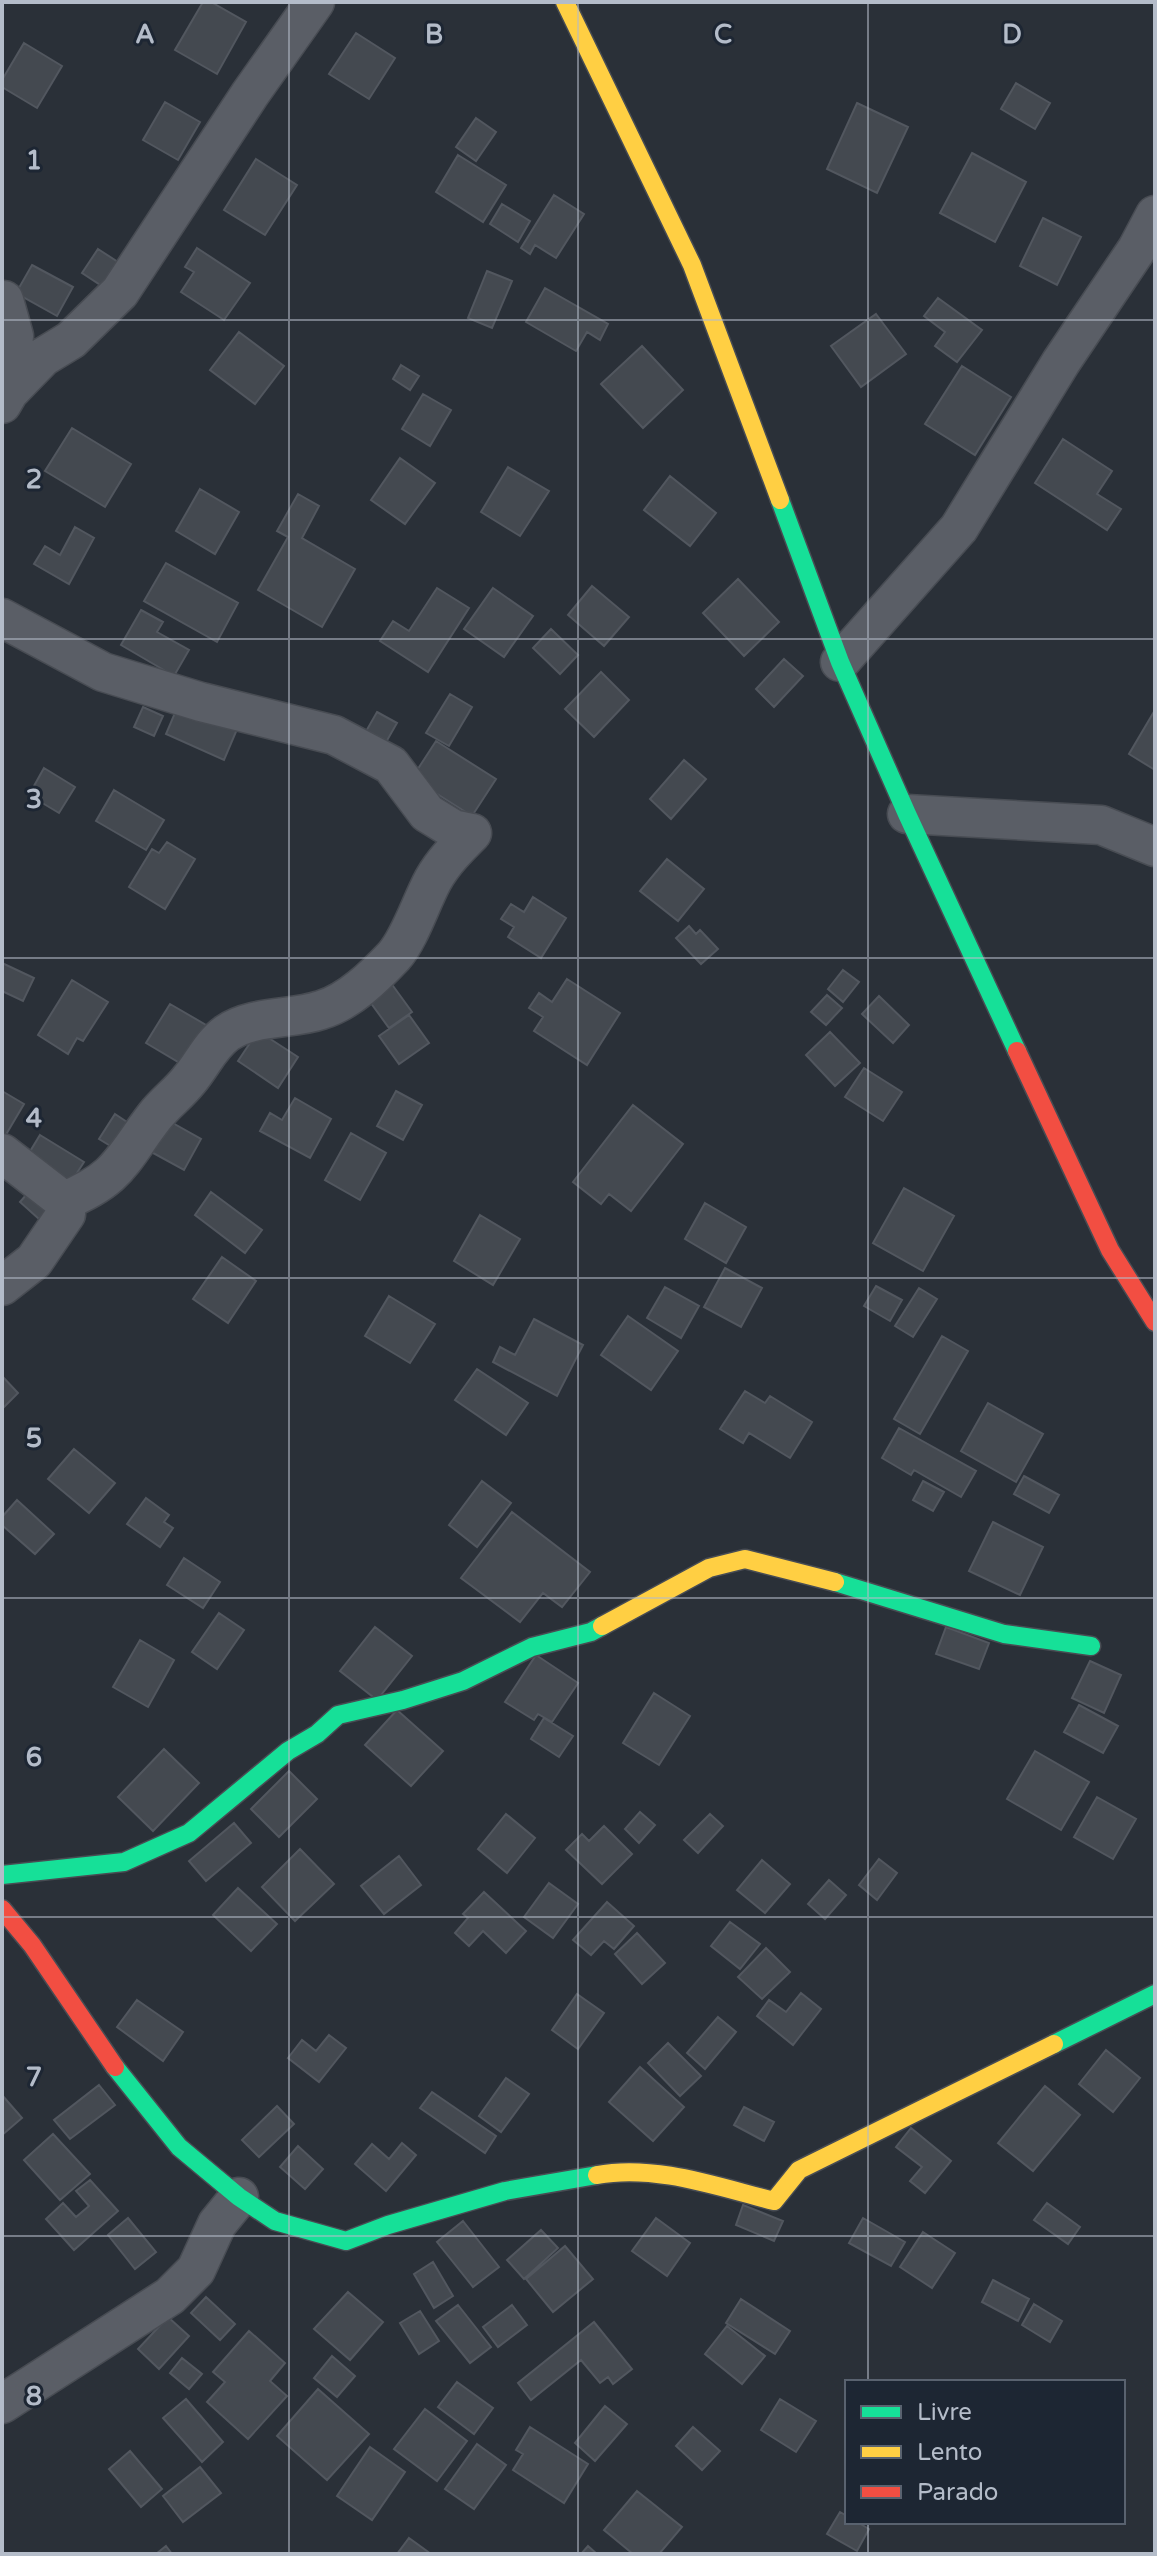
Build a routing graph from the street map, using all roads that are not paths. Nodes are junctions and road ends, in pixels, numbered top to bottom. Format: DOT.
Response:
graph roads {
  1 [pos="315,2"];
  2 [pos="565,2"];
  3 [pos="1155,215"];
  4 [pos="3,299"];
  5 [pos="71,340"];
  6 [pos="6,398"];
  7 [pos="2,618"];
  8 [pos="840,662"];
  9 [pos="907,814"];
  10 [pos="1155,847"];
  11 [pos="2,1153"];
  12 [pos="64,1201"];
  13 [pos="2,1286"];
  14 [pos="1155,1322"];
  15 [pos="1091,1646"];
  16 [pos="2,1875"];
  17 [pos="2,1909"];
  18 [pos="1155,1994"];
  19 [pos="239,2197"];
  20 [pos="2,2404"];
  1 -- 5 [label="street"];
  2 -- 8 [label="street"];
  3 -- 8 [label="street"];
  4 -- 5 [label="street"];
  4 -- 6 [label="street"];
  5 -- 6 [label="street"];
  7 -- 12 [label="street"];
  8 -- 9 [label="street"];
  9 -- 10 [label="street"];
  9 -- 14 [label="street"];
  11 -- 12 [label="street"];
  12 -- 13 [label="street"];
  15 -- 16 [label="street"];
  17 -- 19 [label="street"];
  18 -- 19 [label="street"];
  19 -- 20 [label="street"];
}
